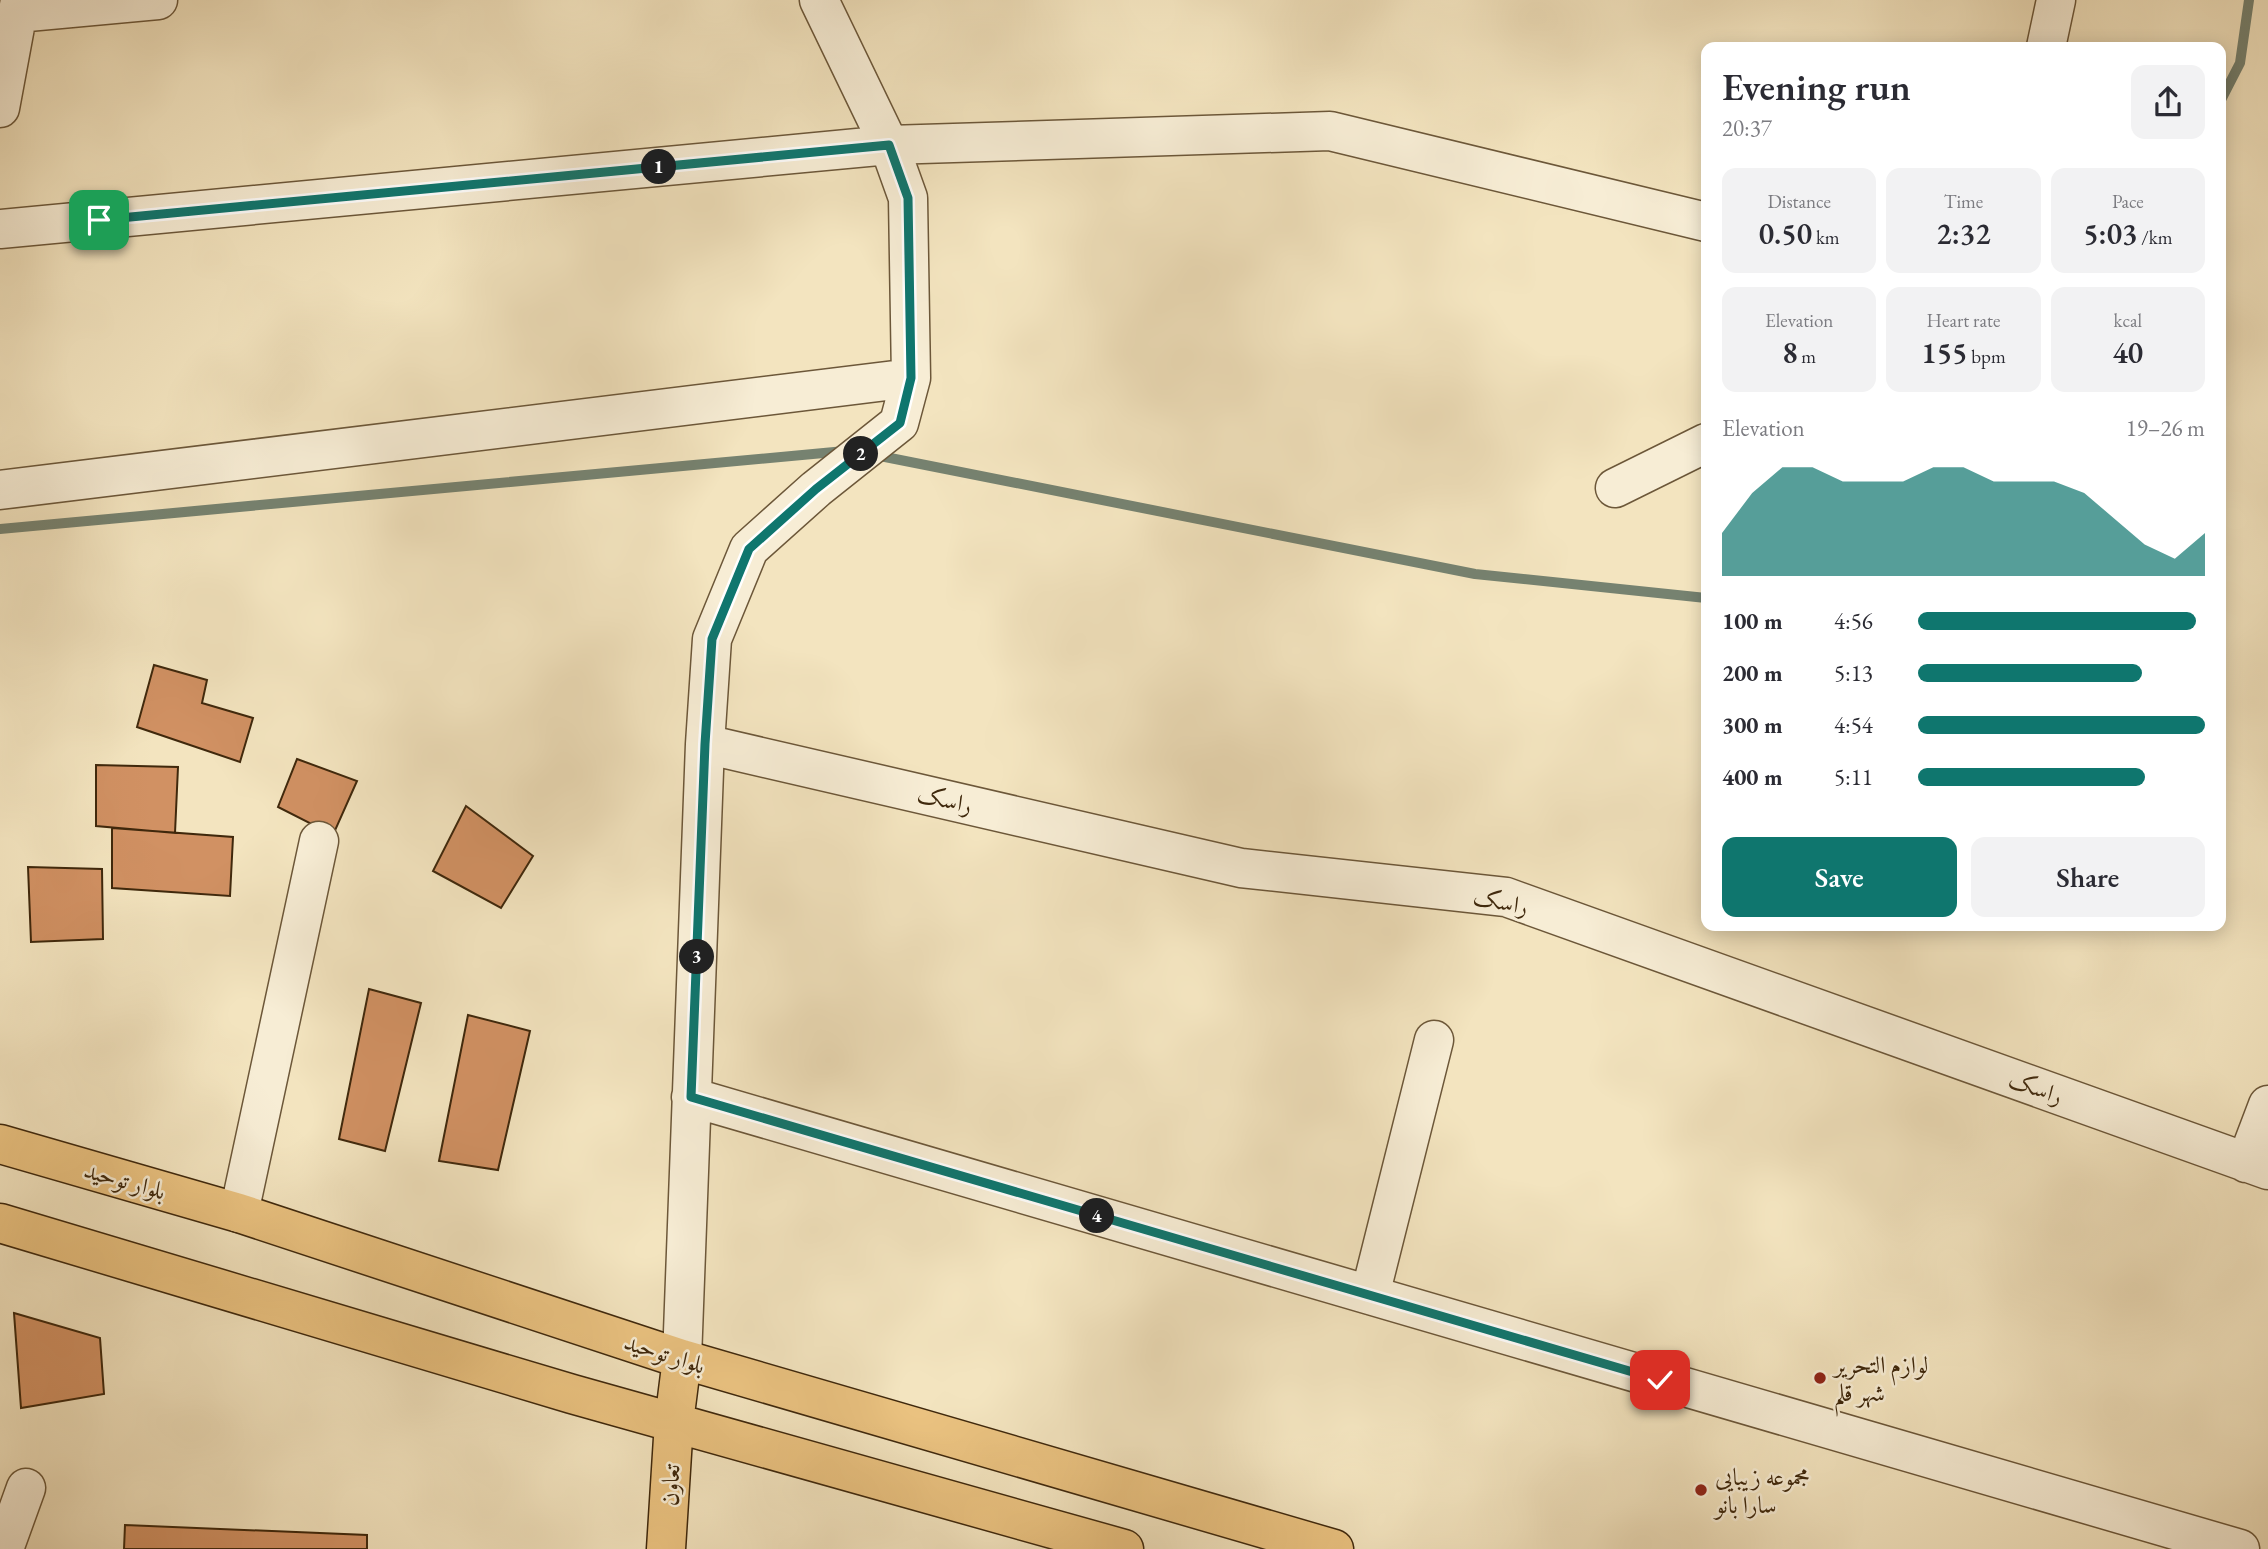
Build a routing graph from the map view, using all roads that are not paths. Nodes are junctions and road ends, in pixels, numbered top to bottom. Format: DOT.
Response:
graph roads {
  1 [pos="158,0"];
  2 [pos="819,0"];
  3 [pos="2056,0"];
  4 [pos="19,6"];
  5 [pos="2047,42"];
  6 [pos="0,108"];
  7 [pos="889,145"];
  8 [pos="1701,221"];
  9 [pos="0,229"];
  10 [pos="911,378"];
  11 [pos="1701,445"];
  12 [pos="1615,488"];
  13 [pos="0,490"];
  14 [pos="705,744"];
  15 [pos="318,841"];
  16 [pos="1434,1040"];
  17 [pos="691,1097"];
  18 [pos="2268,1105"];
  19 [pos="0,1144"];
  20 [pos="2257,1166"];
  21 [pos="239,1213"];
  22 [pos="0,1223"];
  23 [pos="1370,1295"];
  24 [pos="682,1359"];
  25 [pos="674,1422"];
  26 [pos="26,1488"];
  27 [pos="4,1549"];
  28 [pos="666,1549"];
  29 [pos="1124,1549"];
  30 [pos="1334,1549"];
  31 [pos="2240,1549"];
  1 -- 4 [label="street"];
  2 -- 7 [label="street"];
  3 -- 5 [label="street"];
  4 -- 6 [label="street"];
  7 -- 8 [label="street"];
  7 -- 9 [label="street"];
  7 -- 10 [label="street"];
  10 -- 13 [label="street"];
  10 -- 14 [label="street"];
  11 -- 12 [label="street"];
  14 -- 17 [label="street"];
  14 -- 20 [label="street, راسک"];
  15 -- 21 [label="street"];
  16 -- 23 [label="street"];
  17 -- 23 [label="street"];
  17 -- 24 [label="street"];
  18 -- 20 [label="street"];
  19 -- 21 [label="main road, بلوار توحید"];
  21 -- 24 [label="main road, بلوار توحید"];
  22 -- 25 [label="main road"];
  23 -- 31 [label="street"];
  24 -- 25 [label="main road, تعاون"];
  24 -- 30 [label="main road, بلوار توحید"];
  25 -- 28 [label="main road, تعاون"];
  25 -- 29 [label="main road"];
  26 -- 27 [label="street"];
}
